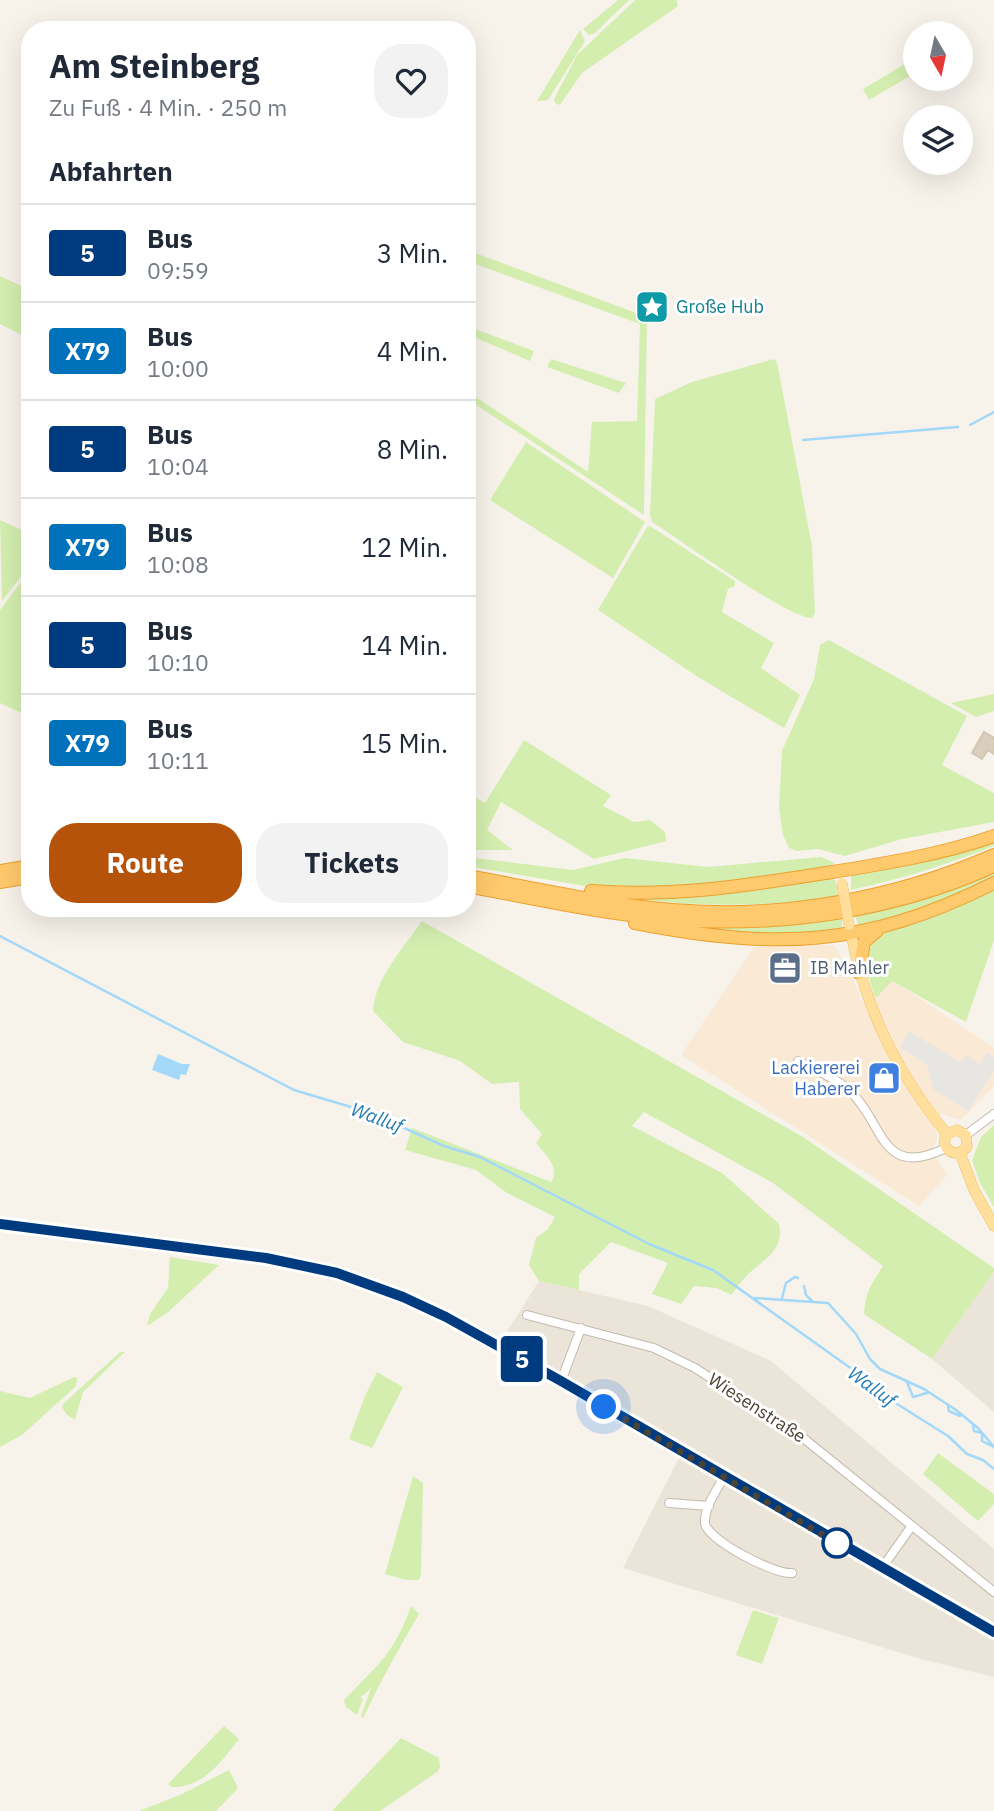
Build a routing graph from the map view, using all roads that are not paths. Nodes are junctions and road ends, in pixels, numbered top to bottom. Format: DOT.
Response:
graph roads {
  1 [pos="994,836"];
  2 [pos="994,855"];
  3 [pos="994,866"];
  4 [pos="21,868"];
  5 [pos="0,872"];
  6 [pos="841,877"];
  7 [pos="21,878"];
  8 [pos="476,878"];
  9 [pos="0,882"];
  10 [pos="994,883"];
  11 [pos="521,886"];
  12 [pos="476,888"];
  13 [pos="562,904"];
  14 [pos="882,928"];
  15 [pos="850,930"];
  16 [pos="859,973"];
  17 [pos="798,1060"];
  18 [pos="994,1114"];
  19 [pos="947,1133"];
  20 [pos="966,1135"];
  21 [pos="946,1148"];
  22 [pos="960,1153"];
  23 [pos="0,1224"];
  24 [pos="994,1226"];
  25 [pos="527,1315"];
  26 [pos="581,1328"];
  27 [pos="563,1376"];
  28 [pos="724,1477"];
  29 [pos="669,1503"];
  30 [pos="709,1506"];
  31 [pos="911,1527"];
  32 [pos="882,1568"];
  33 [pos="792,1573"];
  34 [pos="994,1592"];
  35 [pos="994,1632"];
  1 -- 6 [label="highway"];
  2 -- 11 [label="highway"];
  3 -- 13 [label="highway"];
  4 -- 5 [label="highway"];
  6 -- 11 [label="highway"];
  6 -- 15 [label="main road, bridge"];
  7 -- 9 [label="highway"];
  8 -- 11 [label="highway"];
  10 -- 14 [label="highway"];
  12 -- 13 [label="highway"];
  13 -- 15 [label="highway"];
  14 -- 15 [label="highway"];
  14 -- 16 [label="highway"];
  15 -- 16 [label="main road"];
  16 -- 19 [label="main road"];
  17 -- 21 [label="street"];
  18 -- 20 [label="street"];
  19 -- 20 [label="main road"];
  19 -- 21 [label="main road"];
  20 -- 22 [label="main road"];
  21 -- 22 [label="main road"];
  22 -- 24 [label="main road"];
  23 -- 28 [label="main road"];
  25 -- 26 [label="street, Wiesenstraße"];
  26 -- 27 [label="street"];
  26 -- 31 [label="street, Wiesenstraße"];
  28 -- 30 [label="street"];
  28 -- 32 [label="main road"];
  29 -- 30 [label="street"];
  30 -- 33 [label="street"];
  31 -- 32 [label="street"];
  31 -- 34 [label="street, Wiesenstraße"];
  32 -- 35 [label="main road"];
}
